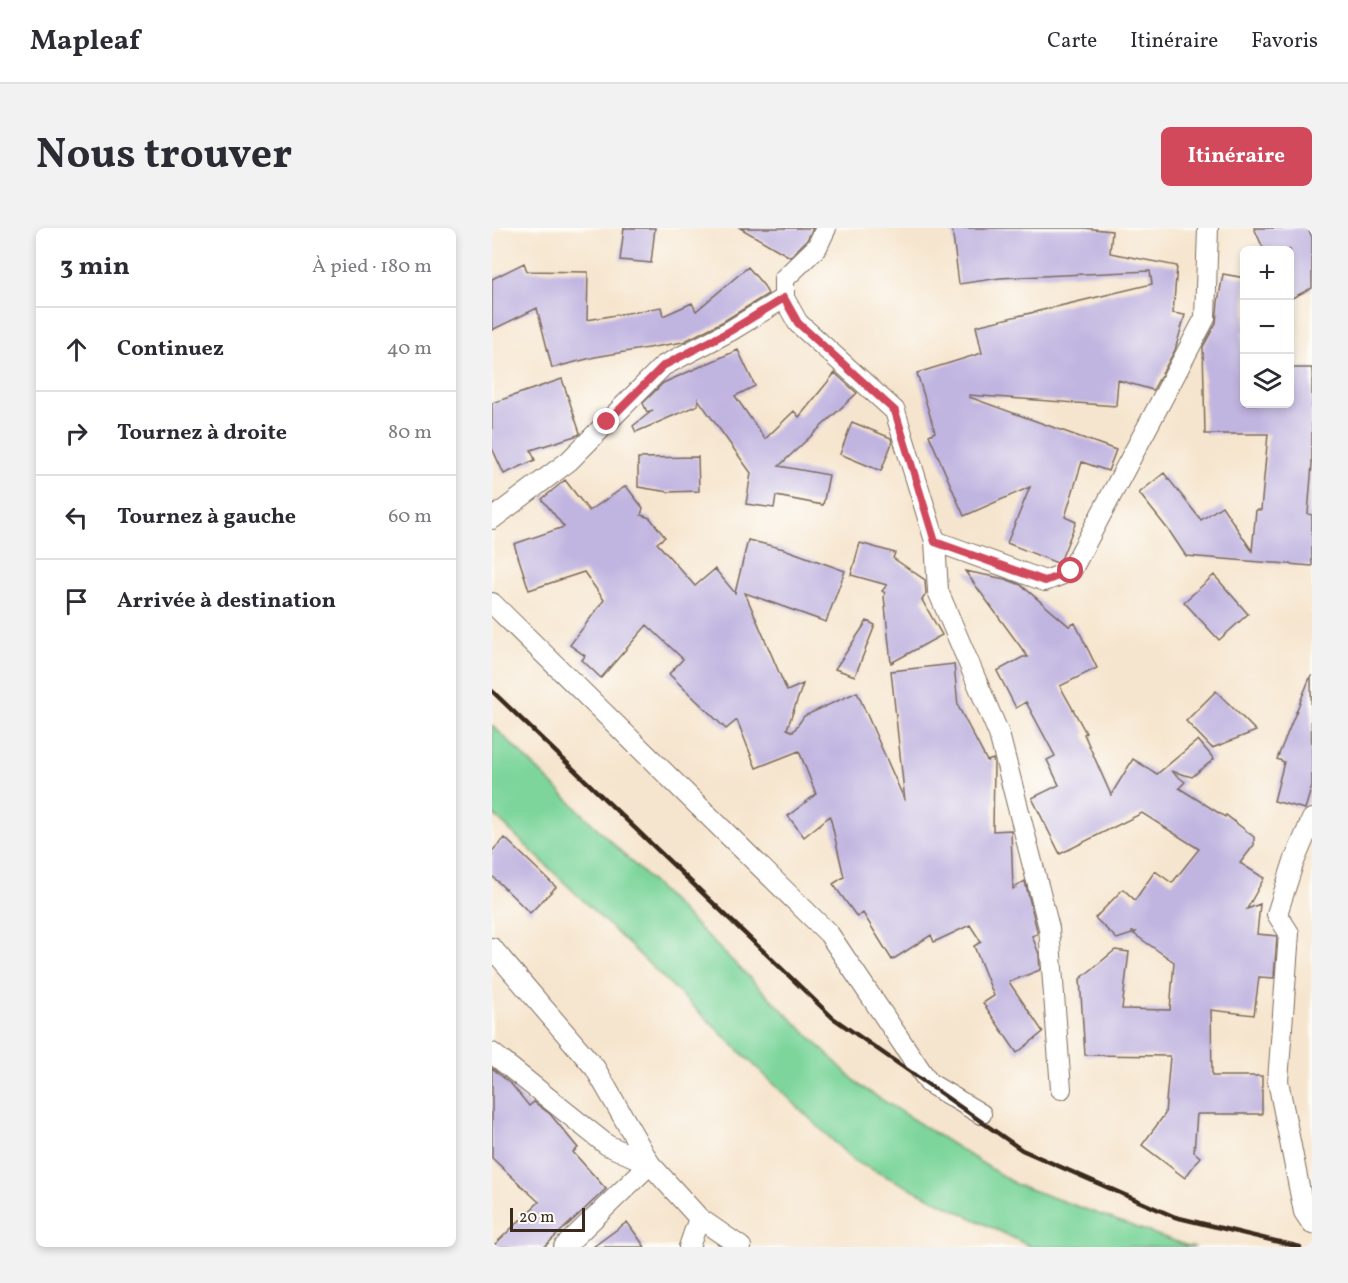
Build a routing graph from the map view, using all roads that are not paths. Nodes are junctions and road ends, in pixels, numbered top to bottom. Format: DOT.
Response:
graph roads {
  1 [pos="826,228"];
  2 [pos="1208,228"];
  3 [pos="784,298"];
  4 [pos="492,519"];
  5 [pos="935,542"];
  6 [pos="492,603"];
  7 [pos="1312,819"];
  8 [pos="492,948"];
  9 [pos="492,1053"];
  10 [pos="1061,1089"];
  11 [pos="981,1113"];
  12 [pos="650,1164"];
  13 [pos="699,1218"];
  14 [pos="1312,1224"];
  15 [pos="564,1247"];
  16 [pos="689,1247"];
  17 [pos="741,1247"];
  1 -- 3 [label="street"];
  2 -- 5 [label="street"];
  3 -- 4 [label="street"];
  3 -- 5 [label="street"];
  5 -- 10 [label="street"];
  6 -- 11 [label="street"];
  7 -- 14 [label="street"];
  8 -- 12 [label="street"];
  9 -- 12 [label="street"];
  12 -- 13 [label="street"];
  12 -- 15 [label="street"];
  13 -- 16 [label="street"];
  13 -- 17 [label="street"];
}
